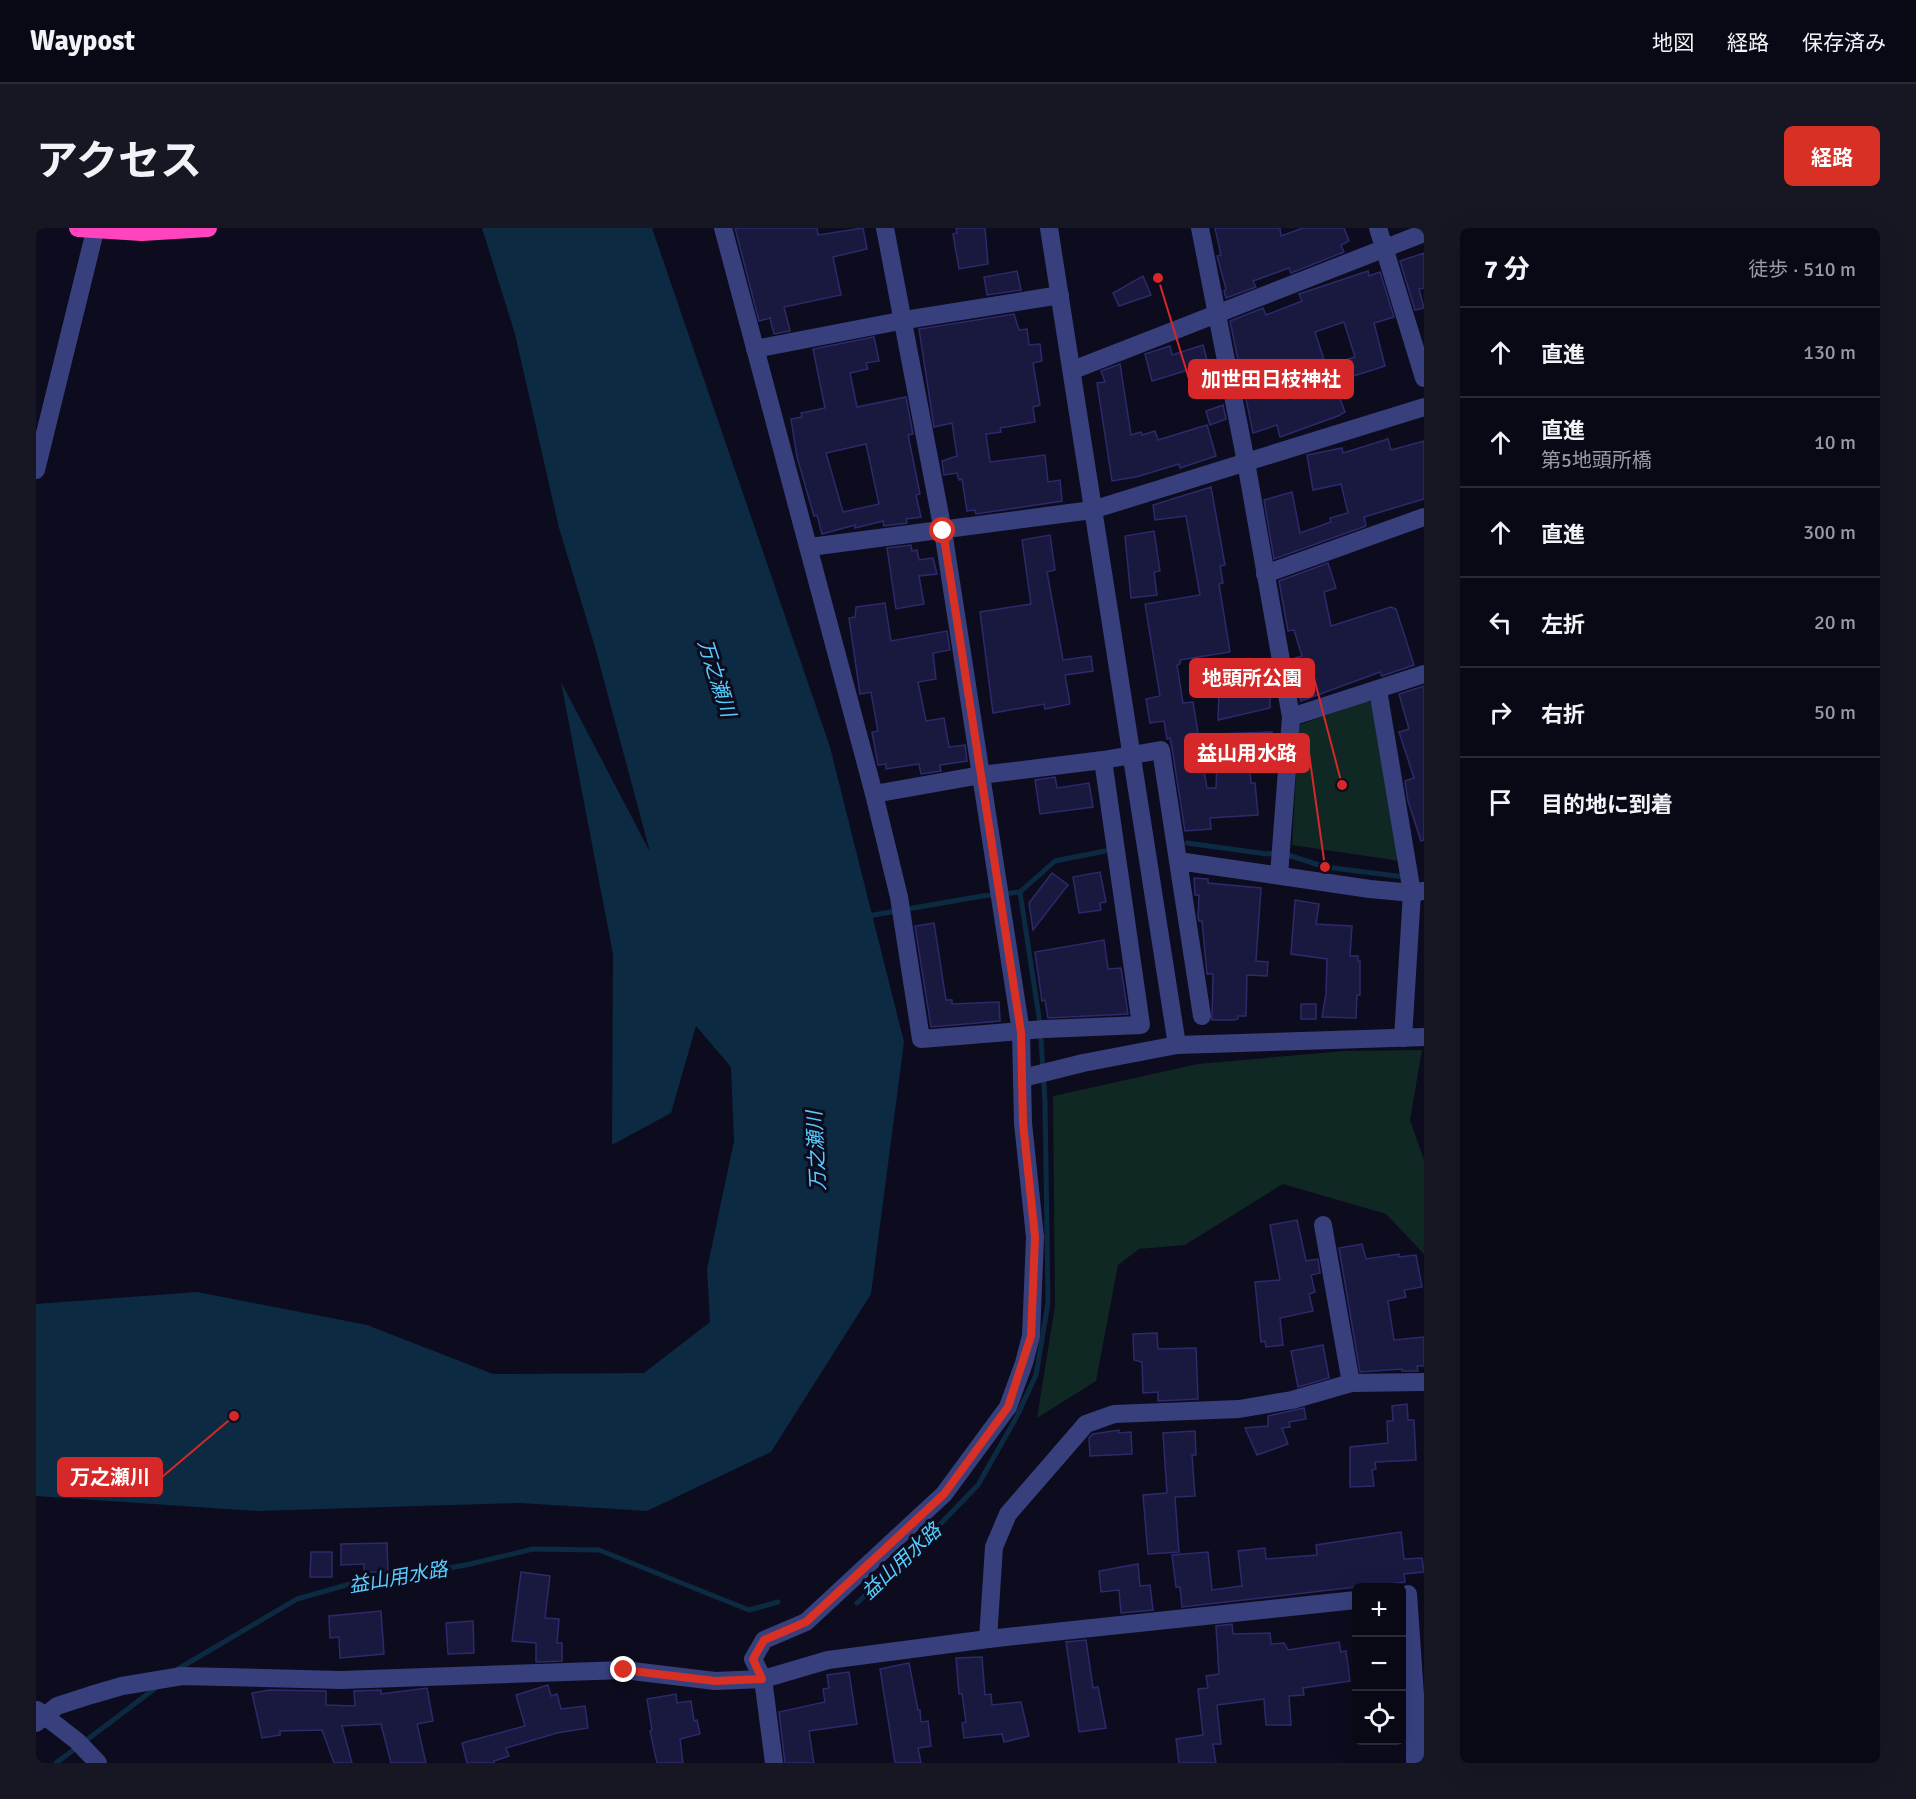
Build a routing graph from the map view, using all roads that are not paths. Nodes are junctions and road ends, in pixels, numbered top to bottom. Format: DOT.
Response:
graph roads {
  1 [pos="208,228"];
  2 [pos="723,228"];
  3 [pos="885,228"];
  4 [pos="1049,228"];
  5 [pos="1200,228"];
  6 [pos="1378,228"];
  7 [pos="87,229"];
  8 [pos="1424,233"];
  9 [pos="1385,249"];
  10 [pos="1060,295"];
  11 [pos="1215,312"];
  12 [pos="904,320"];
  13 [pos="755,349"];
  14 [pos="1073,370"];
  15 [pos="1424,378"];
  16 [pos="1424,407"];
  17 [pos="1246,462"];
  18 [pos="36,470"];
  19 [pos="1092,510"];
  20 [pos="1424,517"];
  21 [pos="943,531"];
  22 [pos="810,547"];
  23 [pos="1265,574"];
  24 [pos="1424,674"];
  25 [pos="1378,690"];
  26 [pos="1291,717"];
  27 [pos="1132,756"];
  28 [pos="1103,760"];
  29 [pos="981,775"];
  30 [pos="874,794"];
  31 [pos="1178,861"];
  32 [pos="1279,869"];
  33 [pos="1415,890"];
  34 [pos="1202,1016"];
  35 [pos="1032,1031"];
  36 [pos="1424,1037"];
  37 [pos="1403,1038"];
  38 [pos="1177,1045"];
  39 [pos="1029,1077"];
  40 [pos="1323,1224"];
  41 [pos="1424,1382"];
  42 [pos="1351,1383"];
  43 [pos="1411,1594"];
  44 [pos="1352,1600"];
  45 [pos="988,1639"];
  46 [pos="762,1679"];
  47 [pos="39,1716"];
  48 [pos="87,1752"];
  49 [pos="774,1763"];
  50 [pos="1415,1763"];
  1 -- 7 [label="highway"];
  2 -- 13 [label="street"];
  3 -- 12 [label="street"];
  4 -- 10 [label="street"];
  5 -- 11 [label="street"];
  6 -- 9 [label="street"];
  7 -- 18 [label="street"];
  8 -- 9 [label="street"];
  9 -- 11 [label="street"];
  9 -- 15 [label="street"];
  10 -- 12 [label="street"];
  10 -- 14 [label="street"];
  11 -- 14 [label="street"];
  11 -- 17 [label="street"];
  12 -- 13 [label="street"];
  12 -- 21 [label="street"];
  13 -- 22 [label="street"];
  14 -- 19 [label="street"];
  16 -- 17 [label="street"];
  17 -- 19 [label="street"];
  17 -- 23 [label="street"];
  19 -- 21 [label="street"];
  19 -- 27 [label="street"];
  20 -- 23 [label="street"];
  21 -- 22 [label="street"];
  21 -- 29 [label="street"];
  22 -- 30 [label="street"];
  23 -- 26 [label="street"];
  24 -- 25 [label="street"];
  25 -- 26 [label="street"];
  25 -- 33 [label="street"];
  26 -- 32 [label="street"];
  27 -- 28 [label="street"];
  27 -- 31 [label="street"];
  27 -- 38 [label="street"];
  28 -- 29 [label="street"];
  28 -- 35 [label="street"];
  29 -- 30 [label="street"];
  29 -- 35 [label="street"];
  30 -- 35 [label="street"];
  31 -- 32 [label="street"];
  31 -- 34 [label="street"];
  32 -- 33 [label="street"];
  33 -- 37 [label="street"];
  35 -- 39 [label="street"];
  36 -- 37 [label="street"];
  37 -- 38 [label="street"];
  38 -- 39 [label="street"];
  39 -- 46 [label="street"];
  40 -- 42 [label="street"];
  41 -- 42 [label="street"];
  42 -- 45 [label="street"];
  43 -- 50 [label="street"];
  44 -- 45 [label="street"];
  45 -- 46 [label="street"];
  46 -- 47 [label="street"];
  46 -- 49 [label="street"];
  47 -- 48 [label="street"];
}
